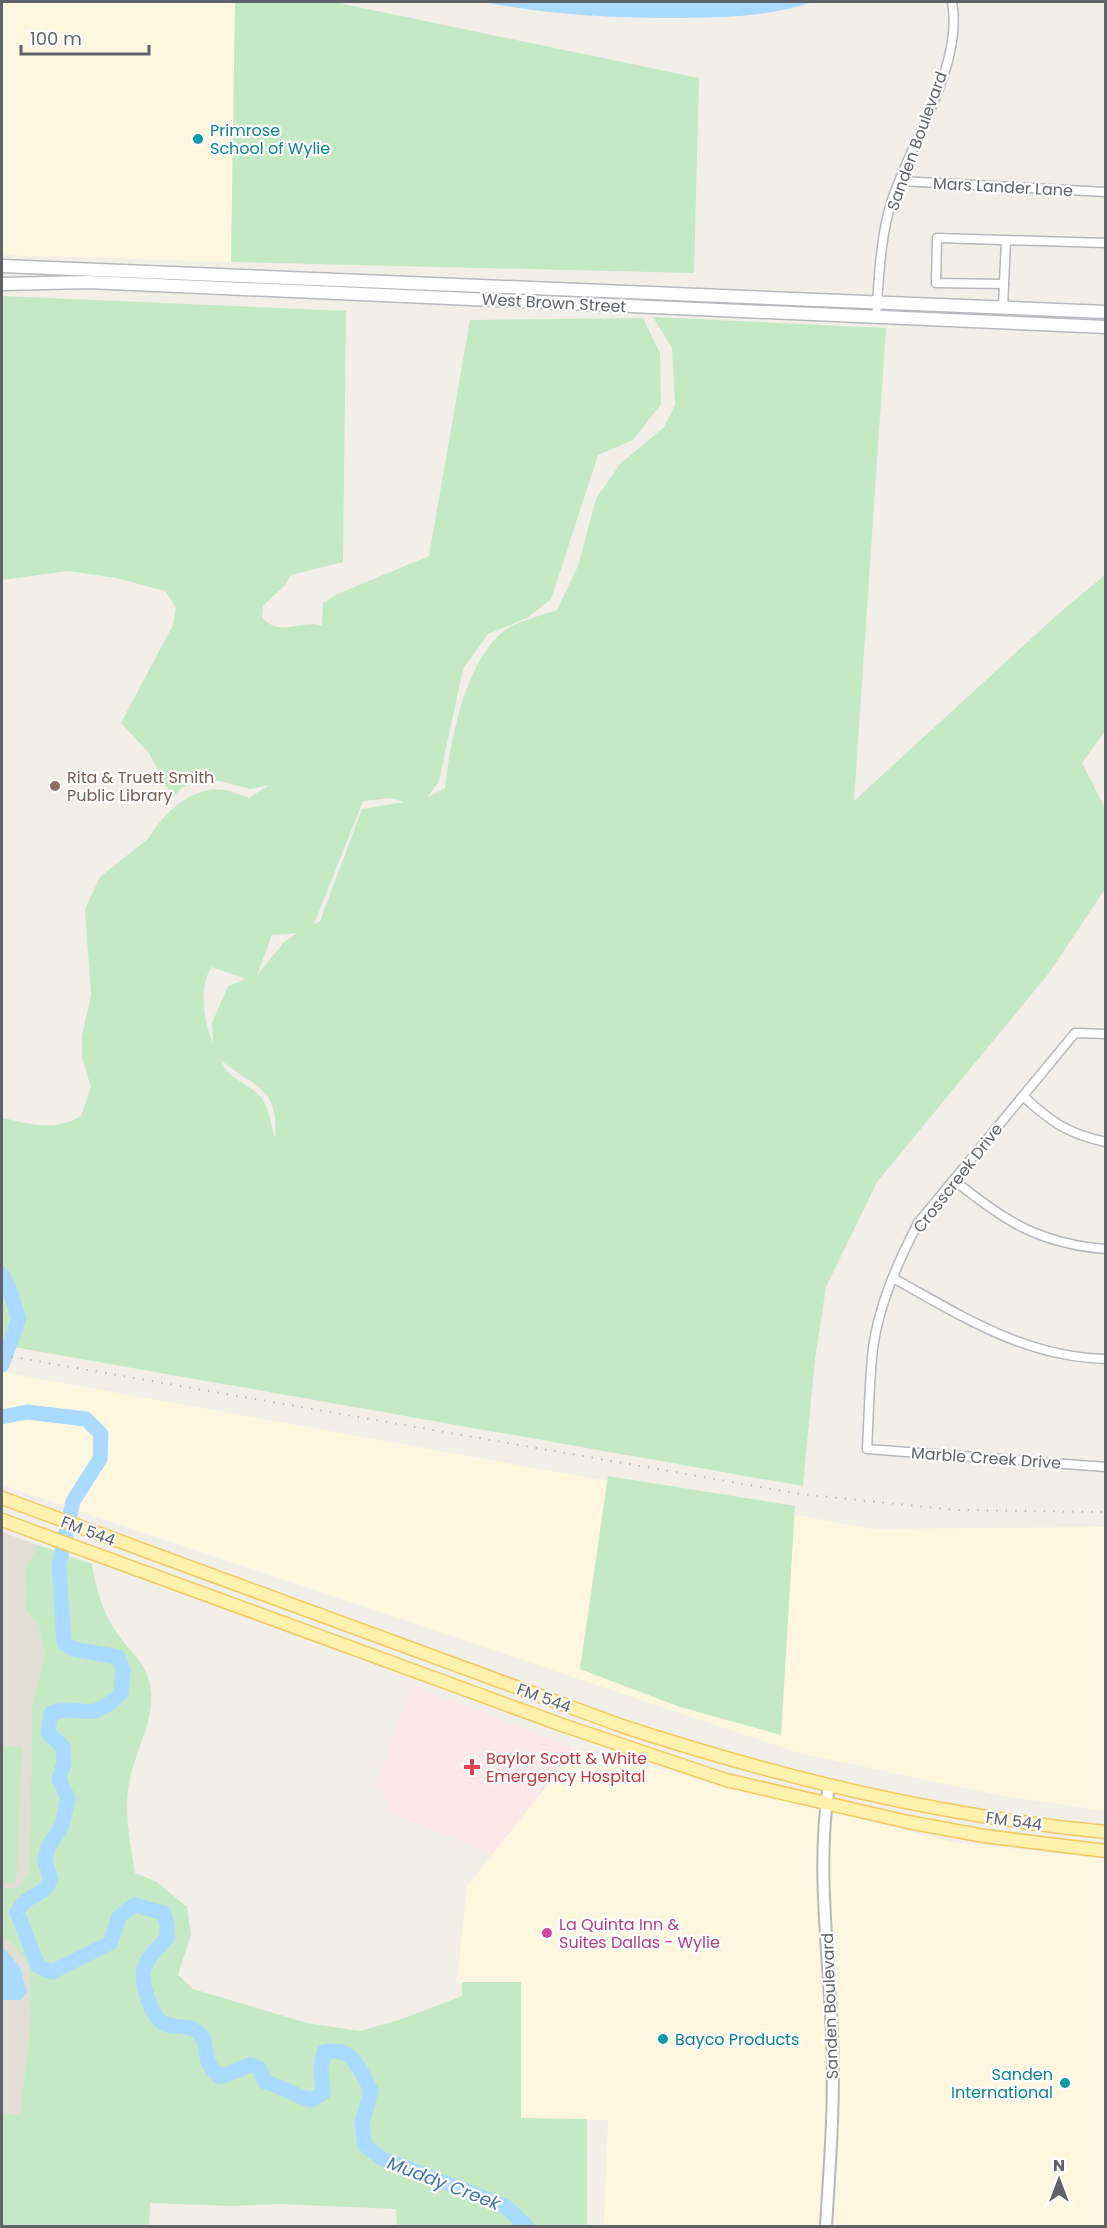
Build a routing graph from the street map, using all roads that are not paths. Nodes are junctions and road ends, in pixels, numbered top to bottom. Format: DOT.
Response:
graph roads {
  1 [pos="952,2"];
  2 [pos="900,181"];
  3 [pos="1106,192"];
  4 [pos="1006,240"];
  5 [pos="1106,243"];
  6 [pos="2,266"];
  7 [pos="135,272"];
  8 [pos="88,282"];
  9 [pos="2,284"];
  10 [pos="1004,284"];
  11 [pos="877,303"];
  12 [pos="1002,308"];
  13 [pos="1106,312"];
  14 [pos="876,317"];
  15 [pos="1106,327"];
  16 [pos="1106,1034"];
  17 [pos="1023,1096"];
  18 [pos="1106,1142"];
  19 [pos="954,1180"];
  20 [pos="1106,1249"];
  21 [pos="893,1278"];
  22 [pos="1106,1359"];
  23 [pos="867,1449"];
  24 [pos="1106,1467"];
  25 [pos="2,1498"];
  26 [pos="2,1520"];
  27 [pos="412,1650"];
  28 [pos="405,1668"];
  29 [pos="829,1785"];
  30 [pos="826,1805"];
  31 [pos="1106,1832"];
  32 [pos="1106,1851"];
  33 [pos="826,2226"];
  1 -- 2 [label="street, Sanden Boulevard"];
  2 -- 3 [label="street, Mars Lander Lane"];
  2 -- 11 [label="street, Sanden Boulevard"];
  4 -- 5 [label="street"];
  4 -- 10 [label="street"];
  4 -- 10 [label="street"];
  6 -- 7 [label="main road, West Brown Street"];
  7 -- 8 [label="main road"];
  7 -- 11 [label="main road, West Brown Street"];
  8 -- 9 [label="main road, West Brown Street"];
  8 -- 14 [label="main road, West Brown Street"];
  10 -- 12 [label="street"];
  11 -- 12 [label="main road, West Brown Street"];
  11 -- 14 [label="street, Sanden Boulevard"];
  12 -- 13 [label="main road, West Brown Street"];
  14 -- 15 [label="main road, West Brown Street"];
  16 -- 17 [label="street, Crosscreek Drive"];
  17 -- 18 [label="street"];
  17 -- 19 [label="street, Crosscreek Drive"];
  19 -- 20 [label="street"];
  19 -- 21 [label="street, Crosscreek Drive"];
  21 -- 22 [label="street"];
  21 -- 23 [label="street, Crosscreek Drive"];
  23 -- 24 [label="street, Marble Creek Drive"];
  25 -- 27 [label="main road, FM 544 / FM 544"];
  26 -- 28 [label="main road, FM 544 / FM 544"];
  27 -- 28 [label="main road"];
  27 -- 29 [label="main road, FM 544 / FM 544"];
  28 -- 30 [label="main road, FM 544 / FM 544"];
  29 -- 30 [label="street, Sanden Boulevard"];
  29 -- 31 [label="main road, FM 544 / FM 544"];
  30 -- 32 [label="main road, FM 544 / FM 544"];
  30 -- 33 [label="street, Sanden Boulevard"];
}
